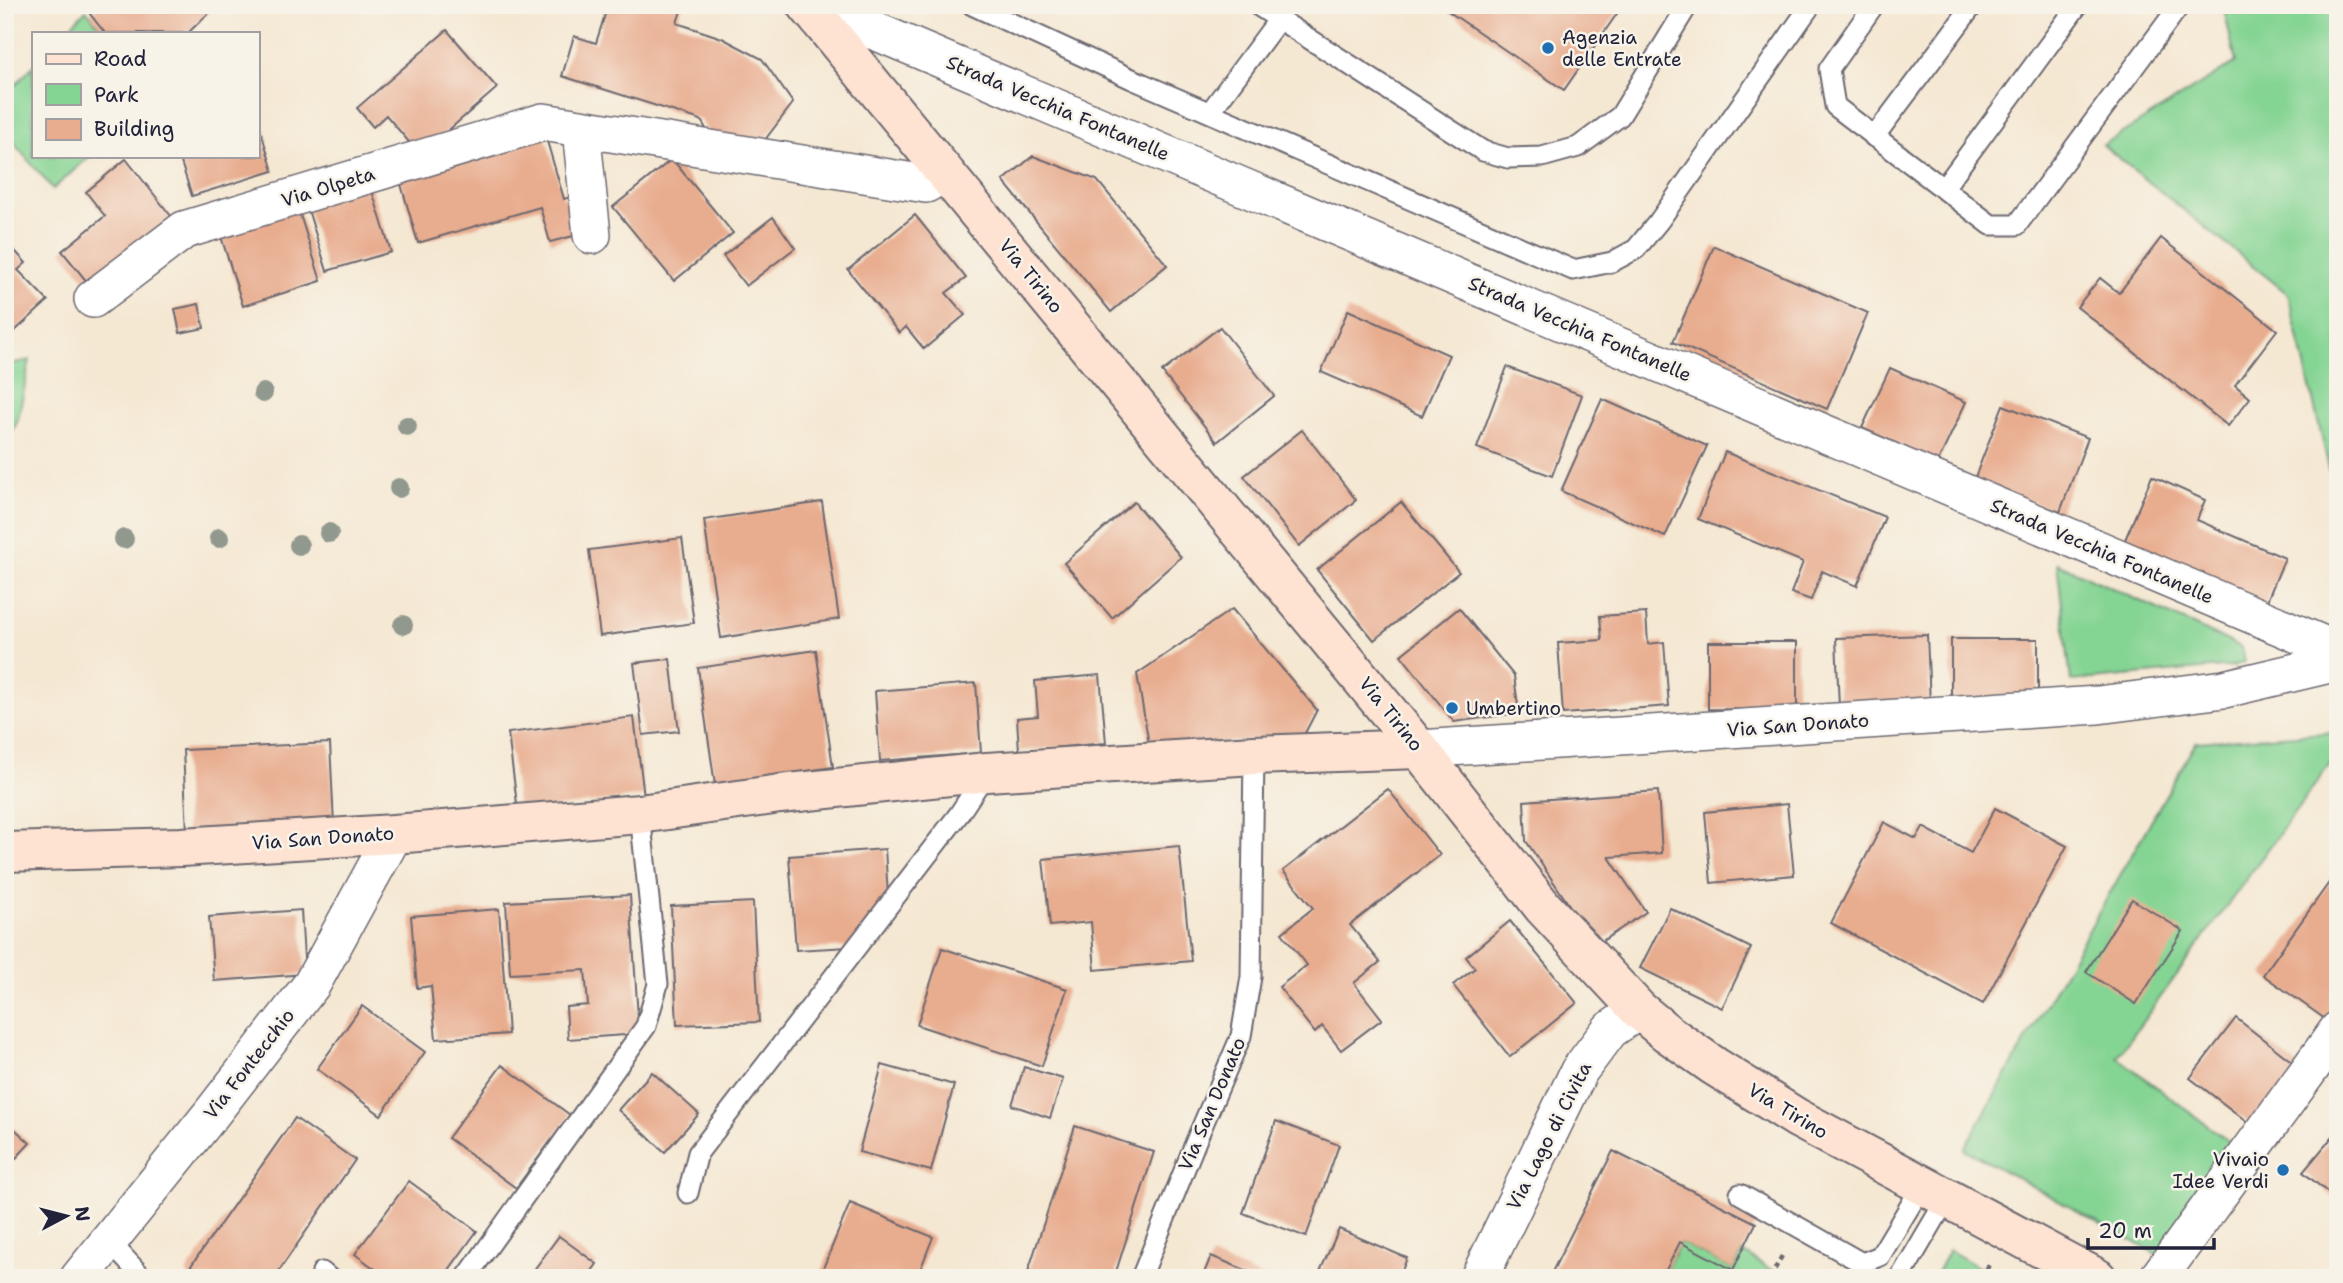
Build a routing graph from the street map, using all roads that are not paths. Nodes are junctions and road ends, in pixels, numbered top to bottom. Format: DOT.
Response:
graph roads {
  1 [pos="972,5"];
  2 [pos="1257,5"];
  3 [pos="1688,5"];
  4 [pos="1811,5"];
  5 [pos="1874,5"];
  6 [pos="1973,5"];
  7 [pos="2078,5"];
  8 [pos="2180,5"];
  9 [pos="813,12"];
  10 [pos="1279,19"];
  11 [pos="1210,112"];
  12 [pos="581,129"];
  13 [pos="1874,137"];
  14 [pos="945,172"];
  15 [pos="1944,189"];
  16 [pos="592,235"];
  17 [pos="93,299"];
  18 [pos="2338,650"];
  19 [pos="2338,662"];
  20 [pos="1419,749"];
  21 [pos="1254,755"];
  22 [pos="987,772"];
  23 [pos="640,814"];
  24 [pos="394,834"];
  25 [pos="5,852"];
  26 [pos="1639,1010"];
  27 [pos="2338,1030"];
  28 [pos="1935,1192"];
  29 [pos="688,1193"];
  30 [pos="1740,1195"];
  31 [pos="109,1241"];
  32 [pos="79,1278"];
  33 [pos="143,1278"];
  34 [pos="466,1278"];
  35 [pos="1141,1278"];
  36 [pos="1479,1278"];
  37 [pos="1900,1278"];
  38 [pos="2097,1278"];
  39 [pos="2158,1278"];
  1 -- 11 [label="lane"];
  2 -- 10 [label="lane"];
  3 -- 10 [label="lane"];
  4 -- 11 [label="lane"];
  5 -- 13 [label="lane"];
  6 -- 13 [label="lane"];
  7 -- 15 [label="lane"];
  8 -- 15 [label="lane"];
  9 -- 14 [label="street, Via Tirino"];
  9 -- 18 [label="street, Strada Vecchia Fontanelle"];
  10 -- 11 [label="lane"];
  12 -- 14 [label="street, Via Olpeta"];
  12 -- 16 [label="street"];
  12 -- 17 [label="street, Via Olpeta"];
  13 -- 15 [label="lane"];
  14 -- 20 [label="street, Via Tirino"];
  19 -- 20 [label="street, Via San Donato"];
  20 -- 21 [label="street, Via San Donato"];
  20 -- 26 [label="street, Via Tirino"];
  21 -- 22 [label="street, Via San Donato"];
  21 -- 35 [label="lane, Via San Donato"];
  22 -- 23 [label="street, Via San Donato"];
  22 -- 29 [label="lane"];
  23 -- 24 [label="street, Via San Donato"];
  23 -- 34 [label="lane"];
  24 -- 25 [label="street, Via San Donato"];
  24 -- 31 [label="street, Via Fontecchio"];
  26 -- 28 [label="street, Via Tirino"];
  26 -- 36 [label="street, Via Lago di Civita"];
  27 -- 39 [label="street"];
  28 -- 30 [label="lane"];
  28 -- 37 [label="lane"];
  28 -- 38 [label="street, Via Tirino"];
  31 -- 32 [label="street, Via Fontecchio"];
  31 -- 33 [label="lane"];
}
